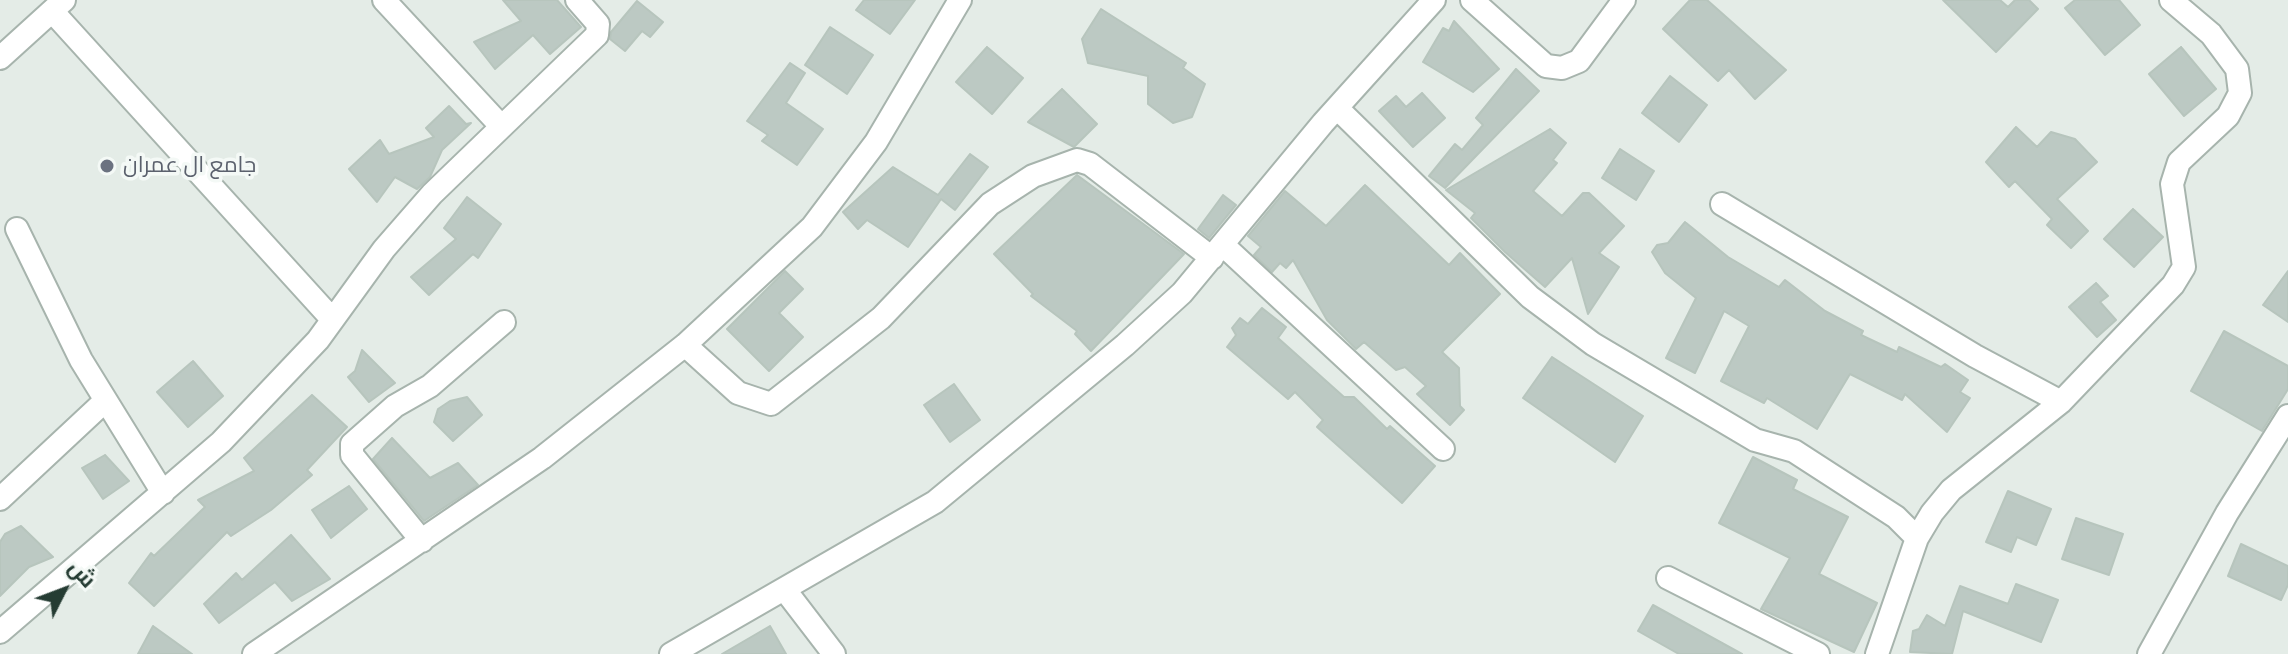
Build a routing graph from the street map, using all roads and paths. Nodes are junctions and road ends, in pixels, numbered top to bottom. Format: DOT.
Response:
graph roads {
  1 [pos="384,0"];
  2 [pos="577,0"];
  3 [pos="960,0"];
  4 [pos="1434,0"];
  5 [pos="1472,0"];
  6 [pos="1624,0"];
  7 [pos="2171,0"];
  8 [pos="58,5"];
  9 [pos="0,58"];
  10 [pos="1337,108"];
  11 [pos="500,125"];
  12 [pos="1722,204"];
  13 [pos="17,229"];
  14 [pos="1218,251"];
  15 [pos="332,319"];
  16 [pos="504,322"];
  17 [pos="685,345"];
  18 [pos="105,401"];
  19 [pos="2061,402"];
  20 [pos="2288,416"];
  21 [pos="1443,449"];
  22 [pos="163,493"];
  23 [pos="0,499"];
  24 [pos="1917,538"];
  25 [pos="422,541"];
  26 [pos="1668,578"];
  27 [pos="785,590"];
  28 [pos="0,632"];
  29 [pos="254,654"];
  30 [pos="671,654"];
  31 [pos="834,654"];
  32 [pos="1818,654"];
  33 [pos="1877,654"];
  34 [pos="2149,654"];
  1 -- 11 [label="street"];
  2 -- 11 [label="street"];
  3 -- 17 [label="street"];
  4 -- 10 [label="street"];
  5 -- 6 [label="street"];
  7 -- 19 [label="street"];
  8 -- 9 [label="street"];
  8 -- 15 [label="street"];
  10 -- 14 [label="street"];
  10 -- 24 [label="street"];
  11 -- 15 [label="street"];
  12 -- 19 [label="street"];
  13 -- 18 [label="street"];
  14 -- 17 [label="street"];
  14 -- 21 [label="street"];
  14 -- 27 [label="street"];
  15 -- 22 [label="street"];
  16 -- 25 [label="street"];
  17 -- 25 [label="street"];
  18 -- 22 [label="street"];
  18 -- 23 [label="street"];
  19 -- 24 [label="street"];
  20 -- 34 [label="street"];
  22 -- 28 [label="street"];
  24 -- 33 [label="street"];
  25 -- 29 [label="street"];
  26 -- 32 [label="street"];
  27 -- 30 [label="street"];
  27 -- 31 [label="street"];
}
